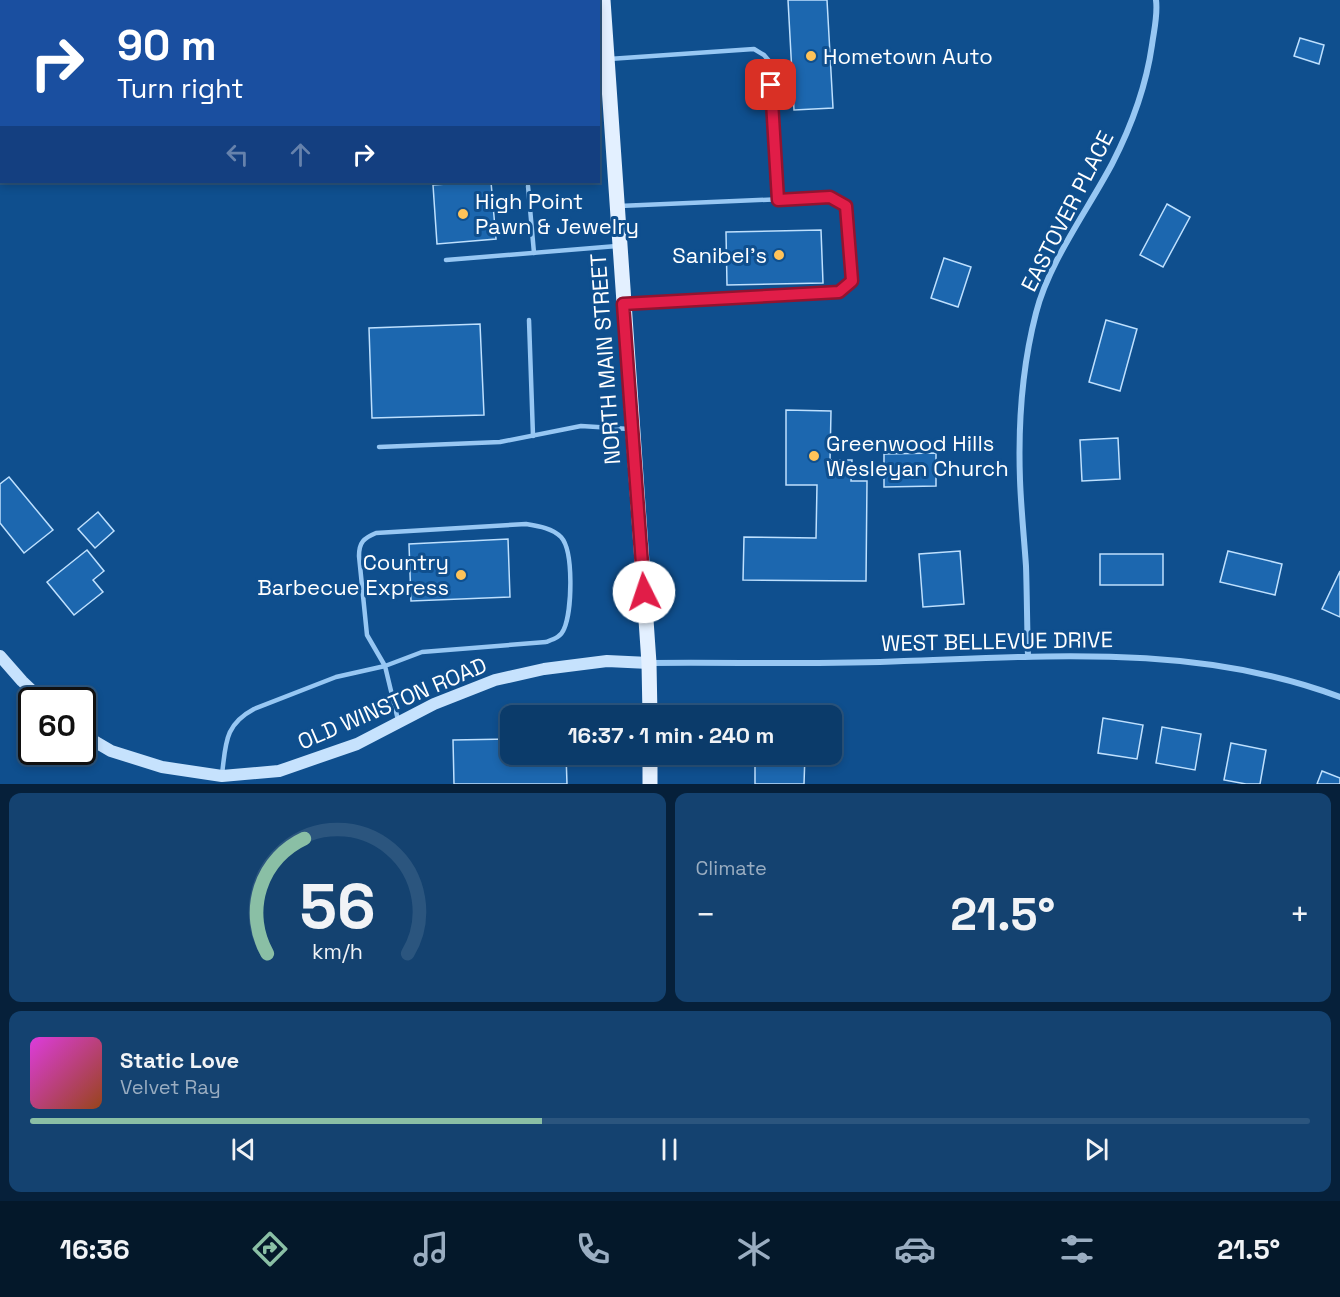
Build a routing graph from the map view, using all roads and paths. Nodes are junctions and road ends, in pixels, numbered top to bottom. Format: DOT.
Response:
graph roads {
  1 [pos="603,0"];
  2 [pos="1156,0"];
  3 [pos="607,60"];
  4 [pos="528,186"];
  5 [pos="778,200"];
  6 [pos="617,206"];
  7 [pos="620,246"];
  8 [pos="534,253"];
  9 [pos="446,260"];
  10 [pos="623,304"];
  11 [pos="529,320"];
  12 [pos="632,429"];
  13 [pos="533,436"];
  14 [pos="379,447"];
  15 [pos="0,656"];
  16 [pos="1028,656"];
  17 [pos="649,663"];
  18 [pos="385,666"];
  19 [pos="28,687"];
  20 [pos="1340,697"];
  21 [pos="650,705"];
  22 [pos="399,722"];
  23 [pos="96,742"];
  24 [pos="650,765"];
  25 [pos="221,780"];
  26 [pos="650,784"];
  1 -- 3 [label="main road, NORTH MAIN STREET"];
  2 -- 16 [label="street, EASTOVER PLACE"];
  3 -- 5 [label="lane"];
  3 -- 6 [label="main road, NORTH MAIN STREET"];
  4 -- 8 [label="lane"];
  5 -- 6 [label="lane"];
  5 -- 10 [label="lane"];
  6 -- 7 [label="main road, NORTH MAIN STREET"];
  7 -- 8 [label="lane"];
  7 -- 10 [label="main road, NORTH MAIN STREET"];
  8 -- 9 [label="lane"];
  10 -- 12 [label="main road, NORTH MAIN STREET"];
  11 -- 13 [label="lane"];
  12 -- 13 [label="lane"];
  12 -- 17 [label="main road, NORTH MAIN STREET"];
  13 -- 14 [label="lane"];
  15 -- 19 [label="street"];
  16 -- 17 [label="street, WEST BELLEVUE DRIVE"];
  16 -- 20 [label="street, WEST BELLEVUE DRIVE"];
  17 -- 21 [label="main road, NORTH MAIN STREET"];
  17 -- 22 [label="street, OLD WINSTON ROAD"];
  18 -- 18 [label="lane"];
  18 -- 22 [label="lane"];
  18 -- 25 [label="lane"];
  22 -- 25 [label="street, OLD WINSTON ROAD"];
  23 -- 25 [label="street, OLD WINSTON ROAD"];
  24 -- 26 [label="main road"];
}
